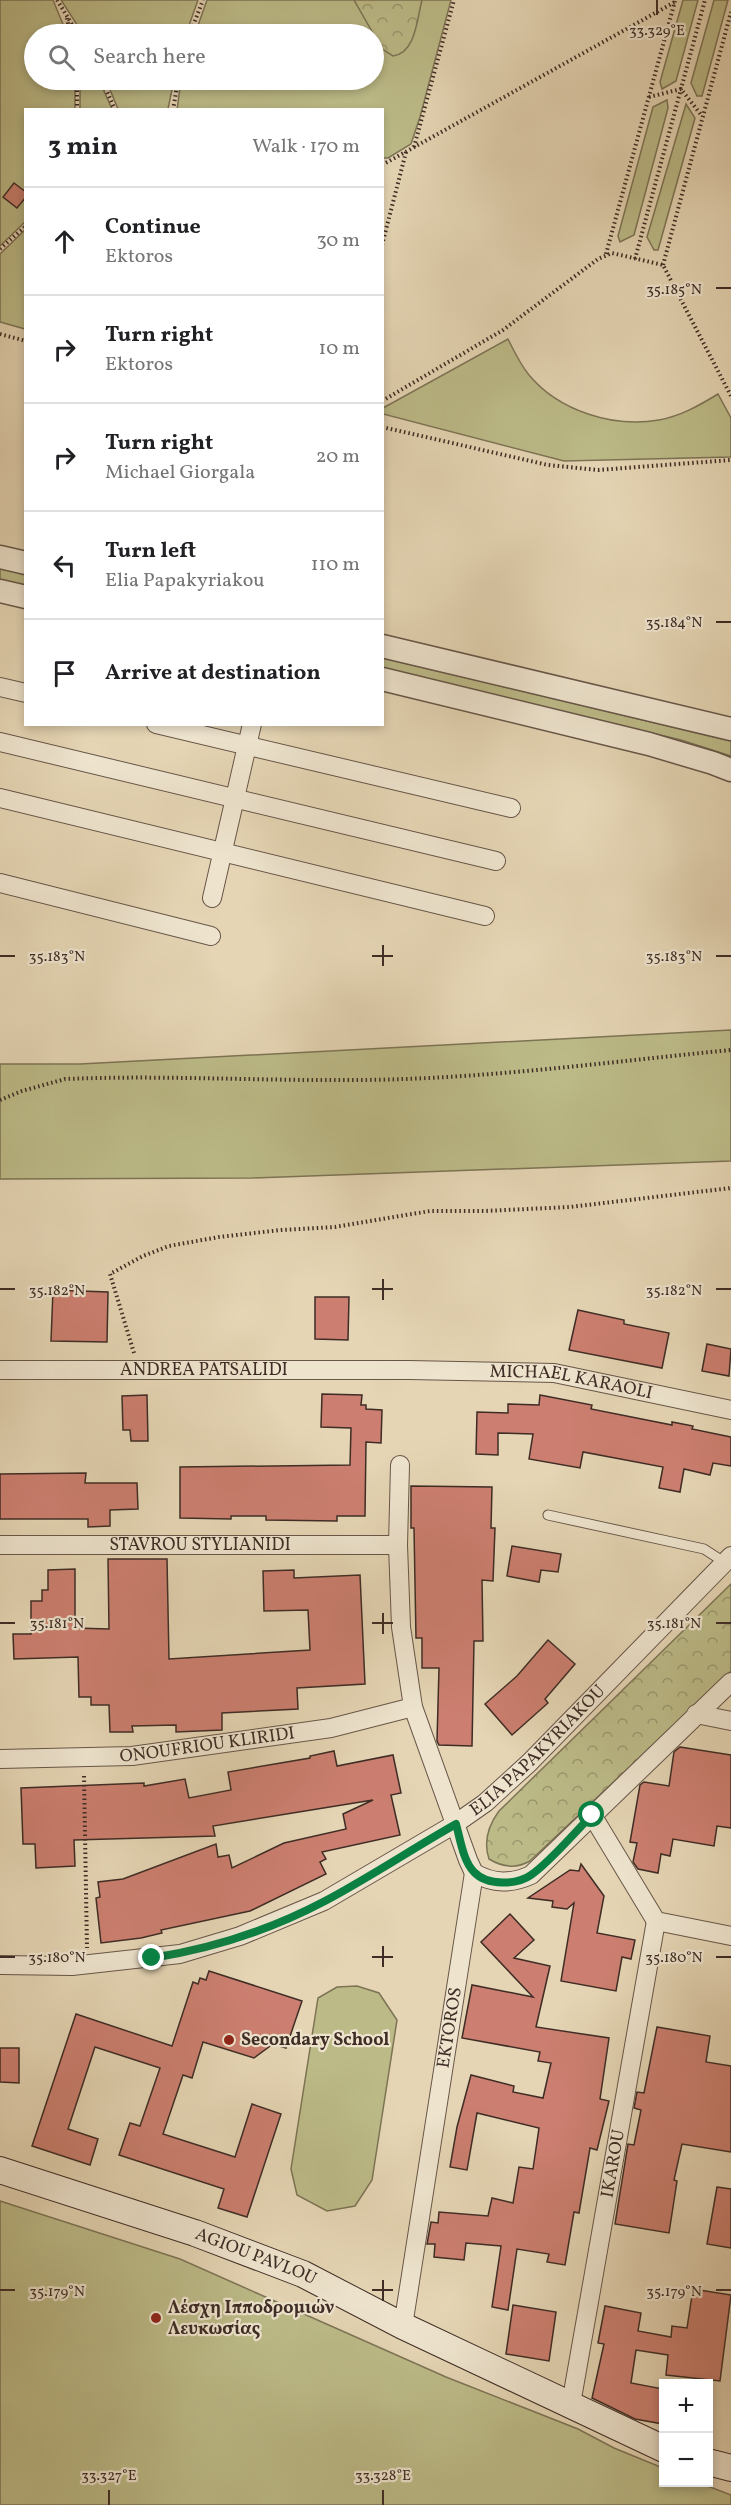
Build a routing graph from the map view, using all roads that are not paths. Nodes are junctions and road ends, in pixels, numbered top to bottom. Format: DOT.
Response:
graph roads {
  1 [pos="0,557"];
  2 [pos="24,563"];
  3 [pos="0,591"];
  4 [pos="24,597"];
  5 [pos="384,646"];
  6 [pos="384,679"];
  7 [pos="0,687"];
  8 [pos="24,693"];
  9 [pos="164,726"];
  10 [pos="252,726"];
  11 [pos="731,729"];
  12 [pos="0,742"];
  13 [pos="247,747"];
  14 [pos="731,770"];
  15 [pos="0,798"];
  16 [pos="236,798"];
  17 [pos="511,808"];
  18 [pos="223,854"];
  19 [pos="496,861"];
  20 [pos="0,884"];
  21 [pos="212,898"];
  22 [pos="485,916"];
  23 [pos="211,936"];
  24 [pos="0,1370"];
  25 [pos="409,1370"];
  26 [pos="731,1410"];
  27 [pos="400,1465"];
  28 [pos="548,1515"];
  29 [pos="0,1545"];
  30 [pos="398,1545"];
  31 [pos="728,1559"];
  32 [pos="731,1682"];
  33 [pos="413,1707"];
  34 [pos="696,1714"];
  35 [pos="731,1721"];
  36 [pos="0,1759"];
  37 [pos="592,1815"];
  38 [pos="456,1824"];
  39 [pos="474,1873"];
  40 [pos="656,1921"];
  41 [pos="731,1936"];
  42 [pos="0,1965"];
  43 [pos="0,2170"];
  44 [pos="403,2326"];
  45 [pos="571,2404"];
  46 [pos="659,2447"];
  47 [pos="713,2463"];
  48 [pos="731,2468"];
  1 -- 2 [label="street"];
  3 -- 4 [label="street"];
  5 -- 11 [label="street"];
  6 -- 14 [label="street"];
  7 -- 8 [label="street"];
  9 -- 13 [label="street"];
  10 -- 13 [label="street"];
  12 -- 16 [label="street"];
  13 -- 16 [label="street"];
  13 -- 17 [label="street"];
  15 -- 18 [label="street"];
  16 -- 18 [label="street"];
  16 -- 19 [label="street"];
  18 -- 21 [label="street"];
  18 -- 22 [label="street"];
  20 -- 23 [label="street"];
  24 -- 25 [label="street, ANDREA PATSALIDI"];
  25 -- 26 [label="street, MICHAEL KARAOLI"];
  27 -- 30 [label="street"];
  28 -- 31 [label="lane"];
  29 -- 30 [label="street, STAVROU STYLIANIDI"];
  30 -- 33 [label="street"];
  31 -- 38 [label="street, ELIA PAPAKYRIAKOU"];
  32 -- 34 [label="street"];
  33 -- 36 [label="street, ONOUFRIOU KLIRIDI"];
  33 -- 38 [label="street"];
  34 -- 35 [label="street"];
  34 -- 37 [label="street"];
  37 -- 39 [label="street"];
  37 -- 40 [label="street"];
  38 -- 39 [label="street"];
  38 -- 42 [label="street, ELIA PAPAKYRIAKOU"];
  39 -- 44 [label="street, EKTOROS"];
  40 -- 41 [label="street"];
  40 -- 45 [label="street, IKAROU"];
  43 -- 44 [label="main road, AGIOU PAVLOU"];
  44 -- 45 [label="main road, AGIOU PAVLOU"];
  45 -- 46 [label="main road, AGIOU PAVLOU"];
  47 -- 48 [label="main road"];
}
